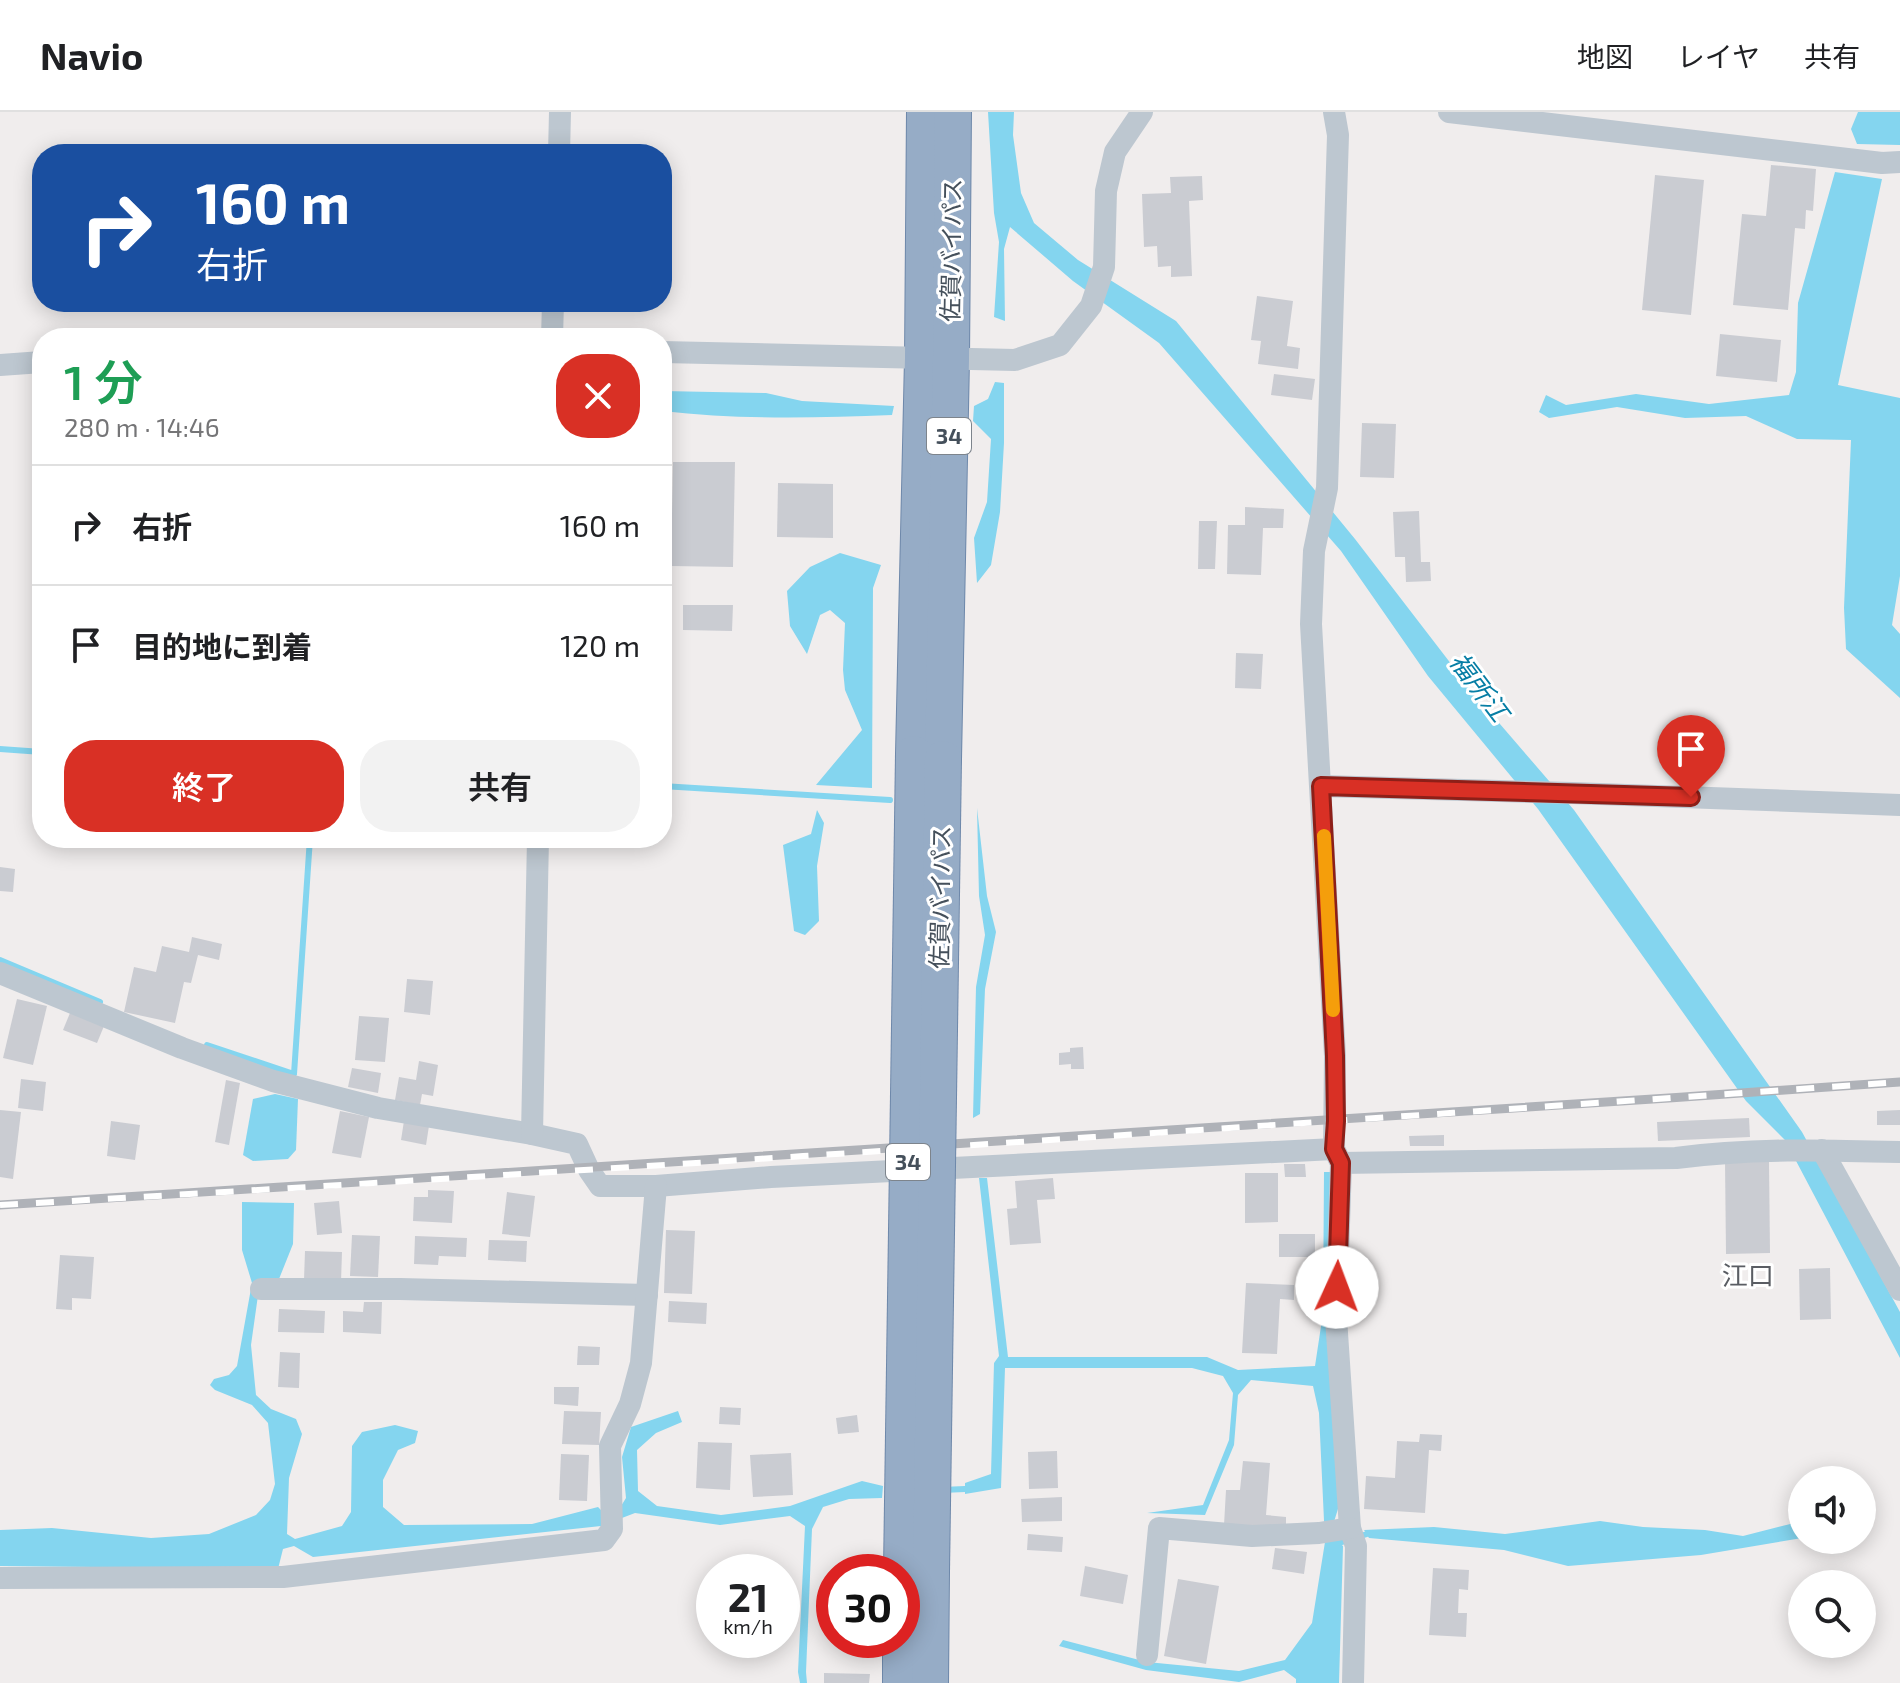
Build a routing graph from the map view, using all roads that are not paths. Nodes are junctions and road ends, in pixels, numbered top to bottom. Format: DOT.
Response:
graph roads {
  1 [pos="560,112"];
  2 [pos="925,112"];
  3 [pos="953,112"];
  4 [pos="1142,112"];
  5 [pos="1334,112"];
  6 [pos="1449,112"];
  7 [pos="559,144"];
  8 [pos="1900,162"];
  9 [pos="672,352"];
  10 [pos="937,358"];
  11 [pos="32,363"];
  12 [pos="0,365"];
  13 [pos="1321,786"];
  14 [pos="1900,805"];
  15 [pos="538,848"];
  16 [pos="0,973"];
  17 [pos="532,1134"];
  18 [pos="1822,1150"];
  19 [pos="1900,1152"];
  20 [pos="1338,1156"];
  21 [pos="656,1186"];
  22 [pos="261,1289"];
  23 [pos="1900,1290"];
  24 [pos="647,1295"];
  25 [pos="1344,1534"];
  26 [pos="911,1554"];
  27 [pos="0,1578"];
  28 [pos="920,1624"];
  29 [pos="1147,1655"];
  30 [pos="901,1658"];
  31 [pos="901,1683"];
  32 [pos="930,1683"];
  33 [pos="1353,1683"];
  1 -- 7 [label="street"];
  2 -- 10 [label="highway, 佐賀バイパス / 34"];
  3 -- 10 [label="highway, 佐賀バイパス / 34"];
  4 -- 10 [label="street"];
  5 -- 13 [label="street"];
  6 -- 8 [label="street"];
  9 -- 10 [label="street"];
  10 -- 26 [label="highway, 佐賀バイパス / 34, bridge"];
  11 -- 12 [label="street"];
  13 -- 14 [label="street"];
  13 -- 20 [label="street"];
  15 -- 17 [label="street"];
  16 -- 17 [label="street"];
  17 -- 21 [label="street"];
  18 -- 19 [label="street"];
  18 -- 20 [label="street"];
  18 -- 23 [label="street"];
  20 -- 21 [label="street"];
  20 -- 25 [label="street"];
  21 -- 24 [label="street"];
  22 -- 24 [label="street"];
  24 -- 27 [label="street"];
  25 -- 29 [label="street"];
  25 -- 33 [label="street"];
  28 -- 32 [label="highway, 佐賀バイパス / 34"];
  30 -- 31 [label="highway"];
}
